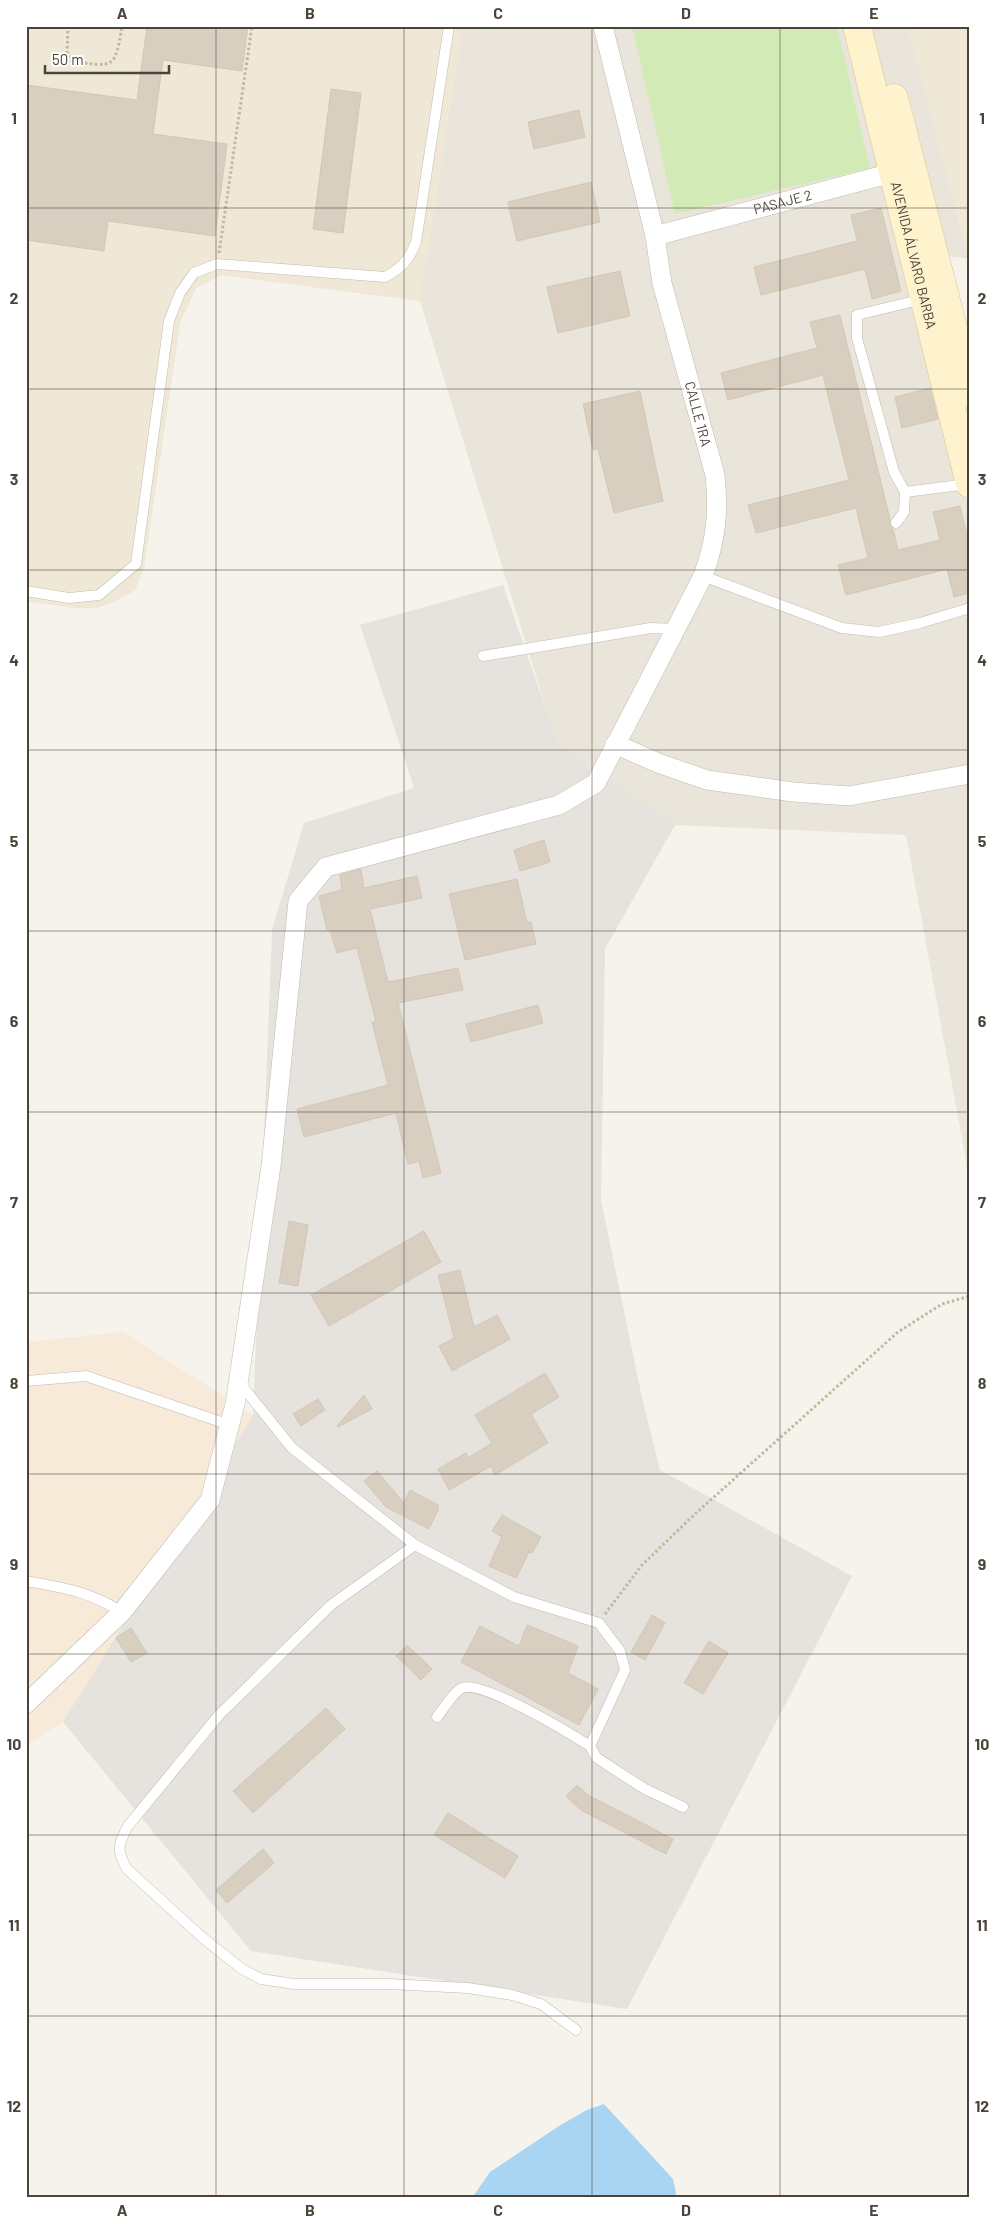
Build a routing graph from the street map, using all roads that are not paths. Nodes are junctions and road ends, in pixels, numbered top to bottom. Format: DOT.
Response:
graph roads {
  1 [pos="449,26"];
  2 [pos="603,26"];
  3 [pos="856,26"];
  4 [pos="876,26"];
  5 [pos="902,170"];
  6 [pos="655,236"];
  7 [pos="924,299"];
  8 [pos="970,394"];
  9 [pos="970,484"];
  10 [pos="905,492"];
  11 [pos="896,523"];
  12 [pos="703,576"];
  13 [pos="26,591"];
  14 [pos="970,608"];
  15 [pos="676,629"];
  16 [pos="483,656"];
  17 [pos="615,744"];
  18 [pos="970,774"];
  19 [pos="26,1380"];
  20 [pos="239,1381"];
  21 [pos="230,1425"];
  22 [pos="415,1545"];
  23 [pos="26,1581"];
  24 [pos="122,1612"];
  25 [pos="26,1704"];
  26 [pos="438,1717"];
  27 [pos="590,1746"];
  28 [pos="683,1807"];
  29 [pos="576,2030"];
  1 -- 13 [label="lane"];
  2 -- 6 [label="street, CALLE 1RA"];
  3 -- 5 [label="main road, AVENIDA ÁLVARO BARBA"];
  4 -- 5 [label="main road, AVENIDA ÁLVARO BARBA"];
  5 -- 6 [label="street, PASAJE 2"];
  5 -- 7 [label="main road, AVENIDA ÁLVARO BARBA"];
  5 -- 8 [label="main road, AVENIDA ÁLVARO BARBA"];
  6 -- 12 [label="street, CALLE 1RA"];
  7 -- 9 [label="main road, AVENIDA ÁLVARO BARBA"];
  7 -- 10 [label="lane"];
  9 -- 10 [label="lane"];
  10 -- 11 [label="lane"];
  12 -- 14 [label="lane"];
  12 -- 15 [label="street, CALLE 1RA"];
  15 -- 16 [label="lane"];
  15 -- 17 [label="street, CALLE 1RA"];
  17 -- 18 [label="street"];
  17 -- 20 [label="street, CALLE 1RA"];
  19 -- 21 [label="lane"];
  20 -- 21 [label="street"];
  20 -- 22 [label="lane"];
  21 -- 24 [label="street"];
  22 -- 27 [label="lane"];
  22 -- 29 [label="lane"];
  23 -- 24 [label="lane"];
  24 -- 25 [label="street"];
  26 -- 27 [label="lane"];
  27 -- 28 [label="lane"];
}
